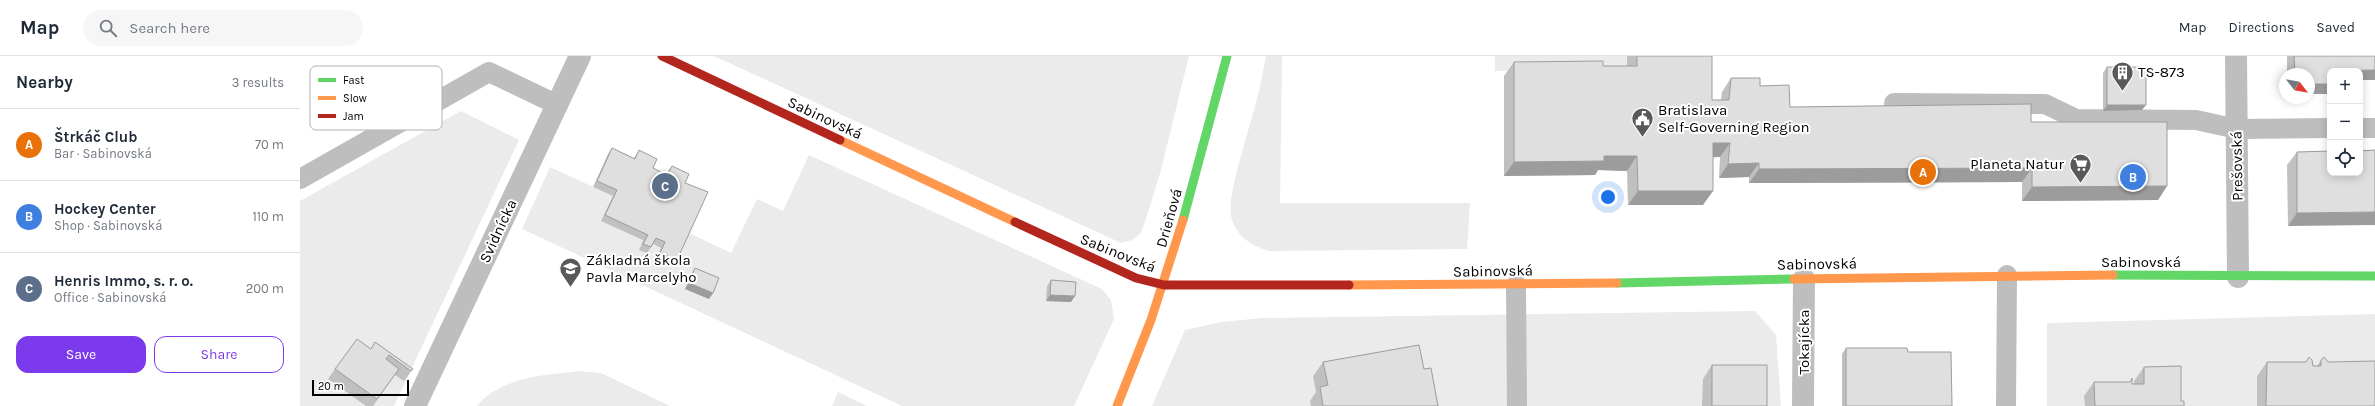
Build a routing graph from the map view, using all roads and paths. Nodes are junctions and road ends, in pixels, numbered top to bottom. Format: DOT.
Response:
graph roads {
  1 [pos="580,56"];
  2 [pos="662,56"];
  3 [pos="1227,56"];
  4 [pos="2236,56"];
  5 [pos="442,99"];
  6 [pos="1894,103"];
  7 [pos="558,105"];
  8 [pos="2327,128"];
  9 [pos="2363,128"];
  10 [pos="2375,128"];
  11 [pos="2237,129"];
  12 [pos="387,130"];
  13 [pos="300,179"];
  14 [pos="2007,275"];
  15 [pos="2375,276"];
  16 [pos="2238,277"];
  17 [pos="1804,279"];
  18 [pos="1516,285"];
  19 [pos="1164,286"];
  20 [pos="415,406"];
  21 [pos="1117,406"];
  22 [pos="1517,406"];
  23 [pos="1803,406"];
  24 [pos="2006,406"];
  1 -- 7 [label="street, Svidnícka"];
  2 -- 19 [label="street, Sabinovská"];
  3 -- 19 [label="street, Drieňová"];
  4 -- 11 [label="street, Prešovská"];
  5 -- 7 [label="lane"];
  6 -- 11 [label="lane"];
  7 -- 20 [label="street, Svidnícka"];
  8 -- 11 [label="lane"];
  9 -- 10 [label="lane"];
  11 -- 16 [label="street, Prešovská"];
  12 -- 13 [label="lane"];
  14 -- 16 [label="street, Sabinovská"];
  14 -- 17 [label="street, Sabinovská"];
  14 -- 24 [label="lane"];
  15 -- 16 [label="street, Sabinovská"];
  17 -- 18 [label="street, Sabinovská"];
  17 -- 23 [label="street, Tokajícka"];
  18 -- 19 [label="street, Sabinovská"];
  18 -- 22 [label="lane"];
  19 -- 21 [label="street, Drieňová"];
}
